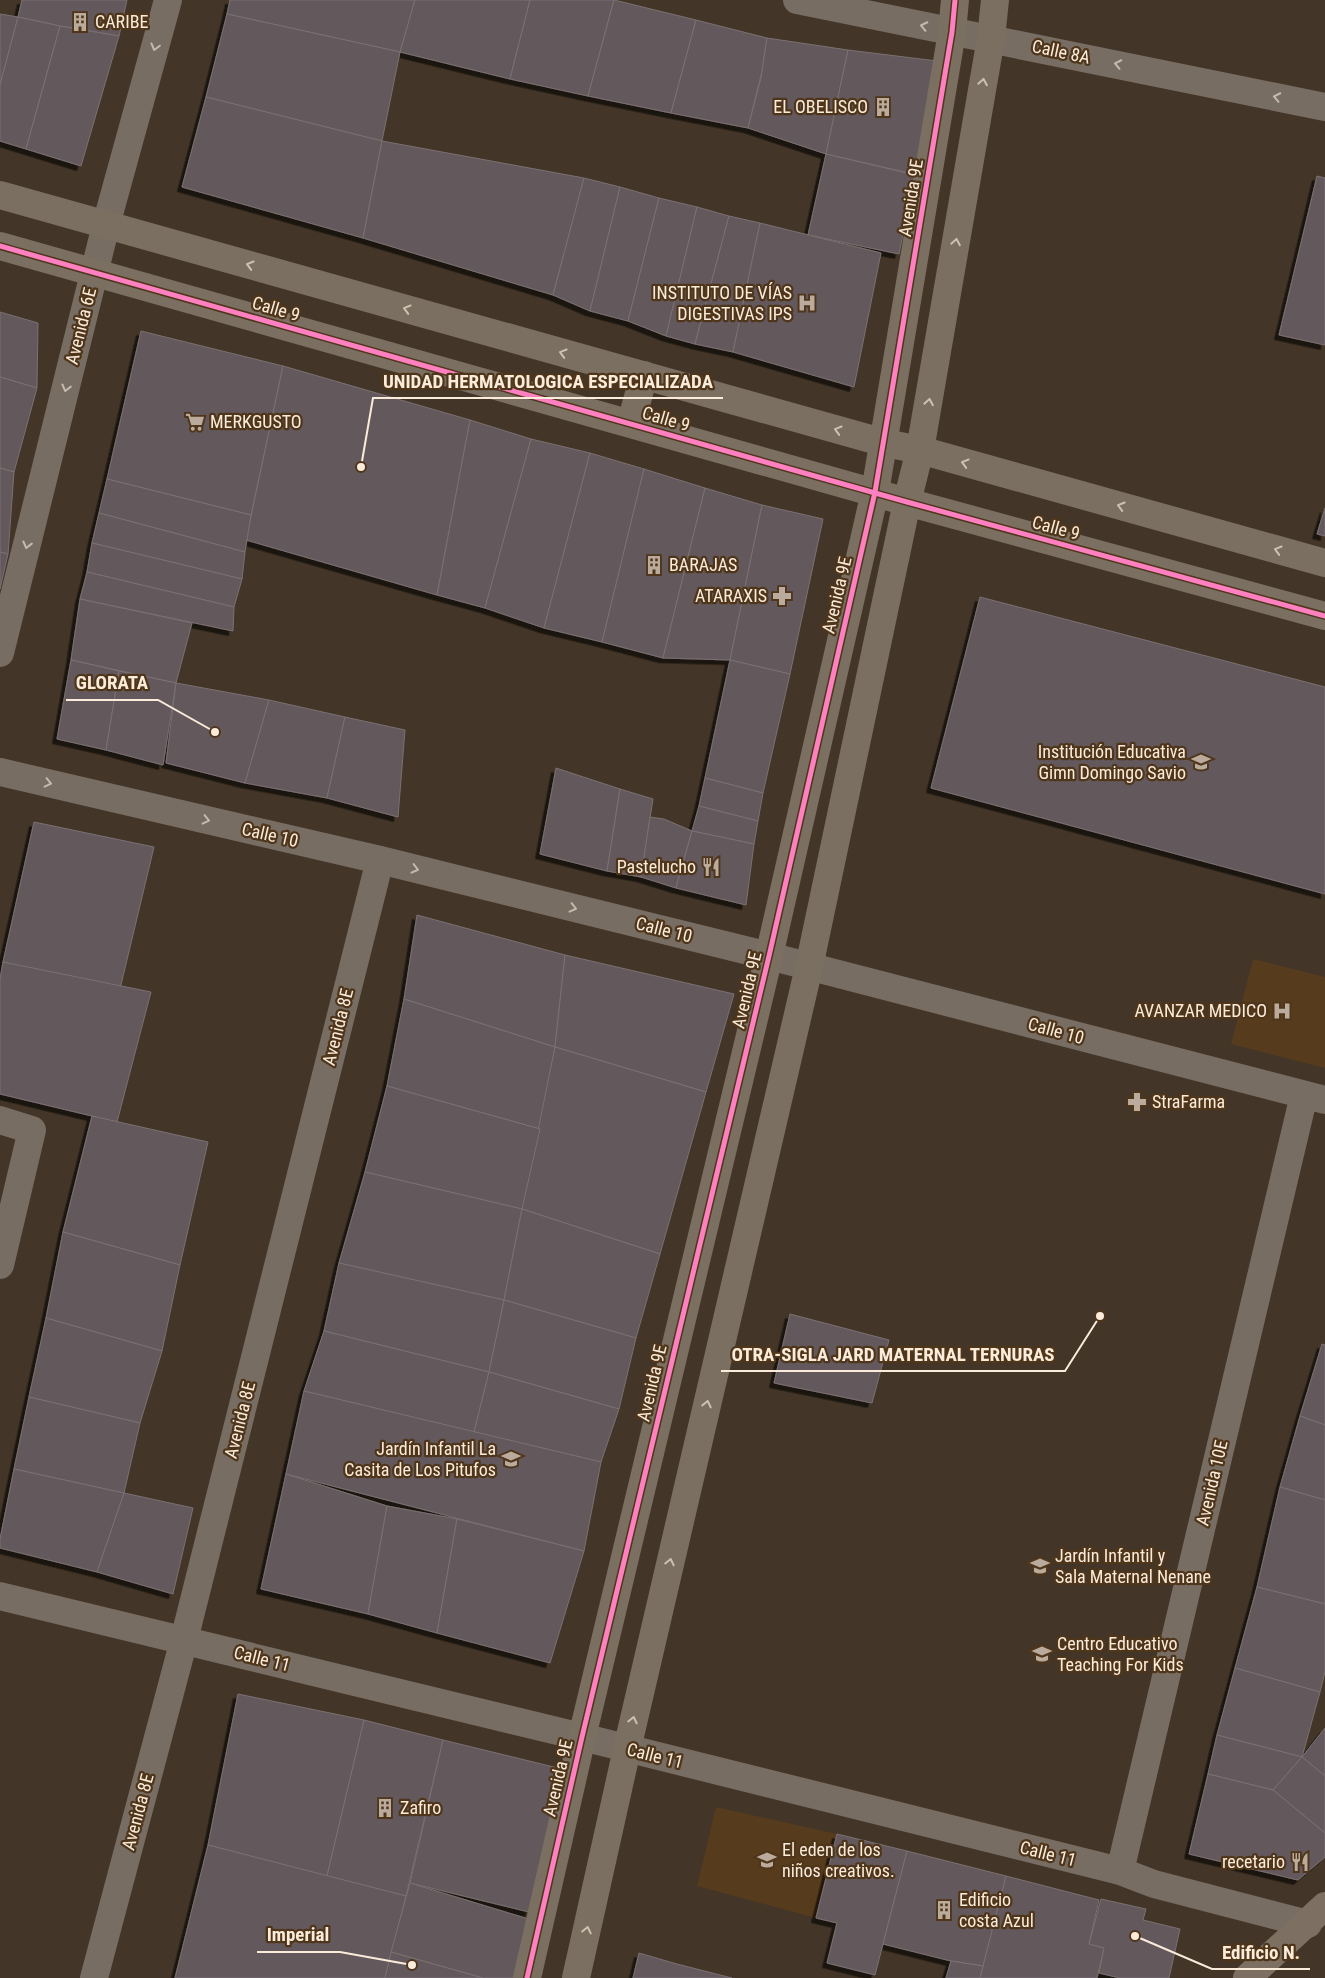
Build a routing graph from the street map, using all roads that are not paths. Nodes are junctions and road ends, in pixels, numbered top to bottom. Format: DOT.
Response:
graph roads {
  1 [pos="168,0"];
  2 [pos="797,0"];
  3 [pos="955,0"];
  4 [pos="995,0"];
  5 [pos="952,32"];
  6 [pos="991,38"];
  7 [pos="1325,107"];
  8 [pos="0,195"];
  9 [pos="106,225"];
  10 [pos="0,246"];
  11 [pos="94,272"];
  12 [pos="644,375"];
  13 [pos="631,423"];
  14 [pos="885,443"];
  15 [pos="920,450"];
  16 [pos="875,492"];
  17 [pos="907,502"];
  18 [pos="1325,563"];
  19 [pos="1325,616"];
  20 [pos="0,653"];
  21 [pos="0,772"];
  22 [pos="380,860"];
  23 [pos="769,956"];
  24 [pos="808,967"];
  25 [pos="1314,1098"];
  26 [pos="0,1120"];
  27 [pos="0,1265"];
  28 [pos="0,1596"];
  29 [pos="184,1640"];
  30 [pos="582,1737"];
  31 [pos="627,1748"];
  32 [pos="1120,1872"];
  33 [pos="1316,1915"];
  34 [pos="94,1978"];
  35 [pos="527,1978"];
  36 [pos="576,1978"];
  37 [pos="1248,1978"];
  1 -- 9 [label="street, Avenida 6E, one-way"];
  5 -- 2 [label="street, Calle 8A, one-way"];
  3 -- 5 [label="street, Avenida 9E"];
  4 -- 6 [label="street"];
  5 -- 6 [label="street, Calle 8A"];
  5 -- 14 [label="street, Avenida 9E"];
  7 -- 6 [label="street, Calle 8A, one-way"];
  15 -- 6 [label="street, one-way"];
  8 -- 9 [label="street, Calle 9"];
  9 -- 11 [label="street, Avenida 6E"];
  12 -- 9 [label="street, Calle 9, one-way"];
  10 -- 11 [label="street, Calle 9"];
  11 -- 13 [label="street, Calle 9"];
  11 -- 20 [label="street, Avenida 6E, one-way"];
  12 -- 13 [label="street"];
  14 -- 12 [label="street, Calle 9, one-way"];
  13 -- 16 [label="street, Calle 9"];
  14 -- 15 [label="street, Calle 9"];
  14 -- 16 [label="street, Avenida 9E"];
  15 -- 17 [label="street"];
  18 -- 15 [label="street, Calle 9, one-way"];
  16 -- 17 [label="street, Calle 9"];
  16 -- 23 [label="street, Avenida 9E"];
  17 -- 19 [label="street, Calle 9"];
  17 -- 24 [label="street"];
  21 -- 22 [label="street, Calle 10, one-way"];
  22 -- 23 [label="street, Calle 10, one-way"];
  22 -- 29 [label="street, Avenida 8E"];
  23 -- 24 [label="street, Calle 10"];
  23 -- 30 [label="street, Avenida 9E"];
  24 -- 25 [label="street, Calle 10"];
  31 -- 24 [label="street, one-way"];
  25 -- 32 [label="street, Avenida 10E"];
  26 -- 27 [label="street"];
  28 -- 29 [label="street, Calle 11"];
  29 -- 30 [label="street, Calle 11"];
  29 -- 34 [label="street, Avenida 8E"];
  30 -- 31 [label="street, Calle 11"];
  30 -- 35 [label="street, Avenida 9E"];
  31 -- 32 [label="street, Calle 11"];
  36 -- 31 [label="street, one-way"];
  32 -- 33 [label="street, Calle 11"];
  33 -- 37 [label="main road"];
}
